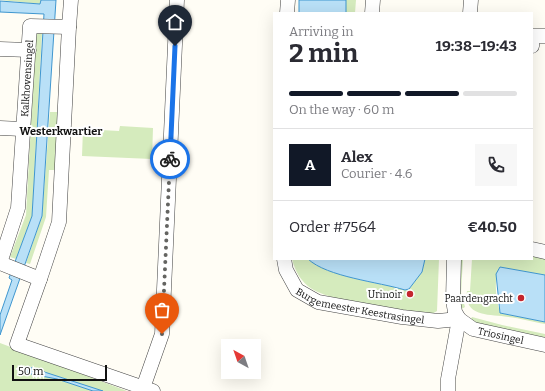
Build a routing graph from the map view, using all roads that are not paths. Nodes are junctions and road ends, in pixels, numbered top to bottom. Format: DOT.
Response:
graph roads {
  1 [pos="71,0"];
  2 [pos="177,0"];
  3 [pos="288,0"];
  4 [pos="373,0"];
  5 [pos="471,0"];
  6 [pos="287,12"];
  7 [pos="372,12"];
  8 [pos="470,12"];
  9 [pos="69,27"];
  10 [pos="533,36"];
  11 [pos="545,36"];
  12 [pos="0,49"];
  13 [pos="29,50"];
  14 [pos="0,128"];
  15 [pos="22,129"];
  16 [pos="533,249"];
  17 [pos="545,252"];
  18 [pos="284,260"];
  19 [pos="454,260"];
  20 [pos="2,264"];
  21 [pos="36,277"];
  22 [pos="459,319"];
  23 [pos="545,344"];
  24 [pos="148,389"];
  25 [pos="448,391"];
  1 -- 9 [label="street"];
  2 -- 24 [label="street"];
  3 -- 6 [label="street"];
  4 -- 7 [label="street"];
  5 -- 8 [label="street"];
  9 -- 13 [label="street, Kalkhovensingel"];
  9 -- 21 [label="street"];
  10 -- 11 [label="street"];
  12 -- 13 [label="street"];
  13 -- 15 [label="street, Kalkhovensingel"];
  14 -- 15 [label="street"];
  15 -- 20 [label="street, Kalkhovensingel"];
  16 -- 17 [label="street"];
  18 -- 22 [label="street, Burgemeester Keestrasingel"];
  19 -- 22 [label="street"];
  20 -- 21 [label="street, Kalkhovensingel"];
  21 -- 24 [label="street"];
  22 -- 23 [label="street, Triosingel"];
  22 -- 25 [label="street"];
}
